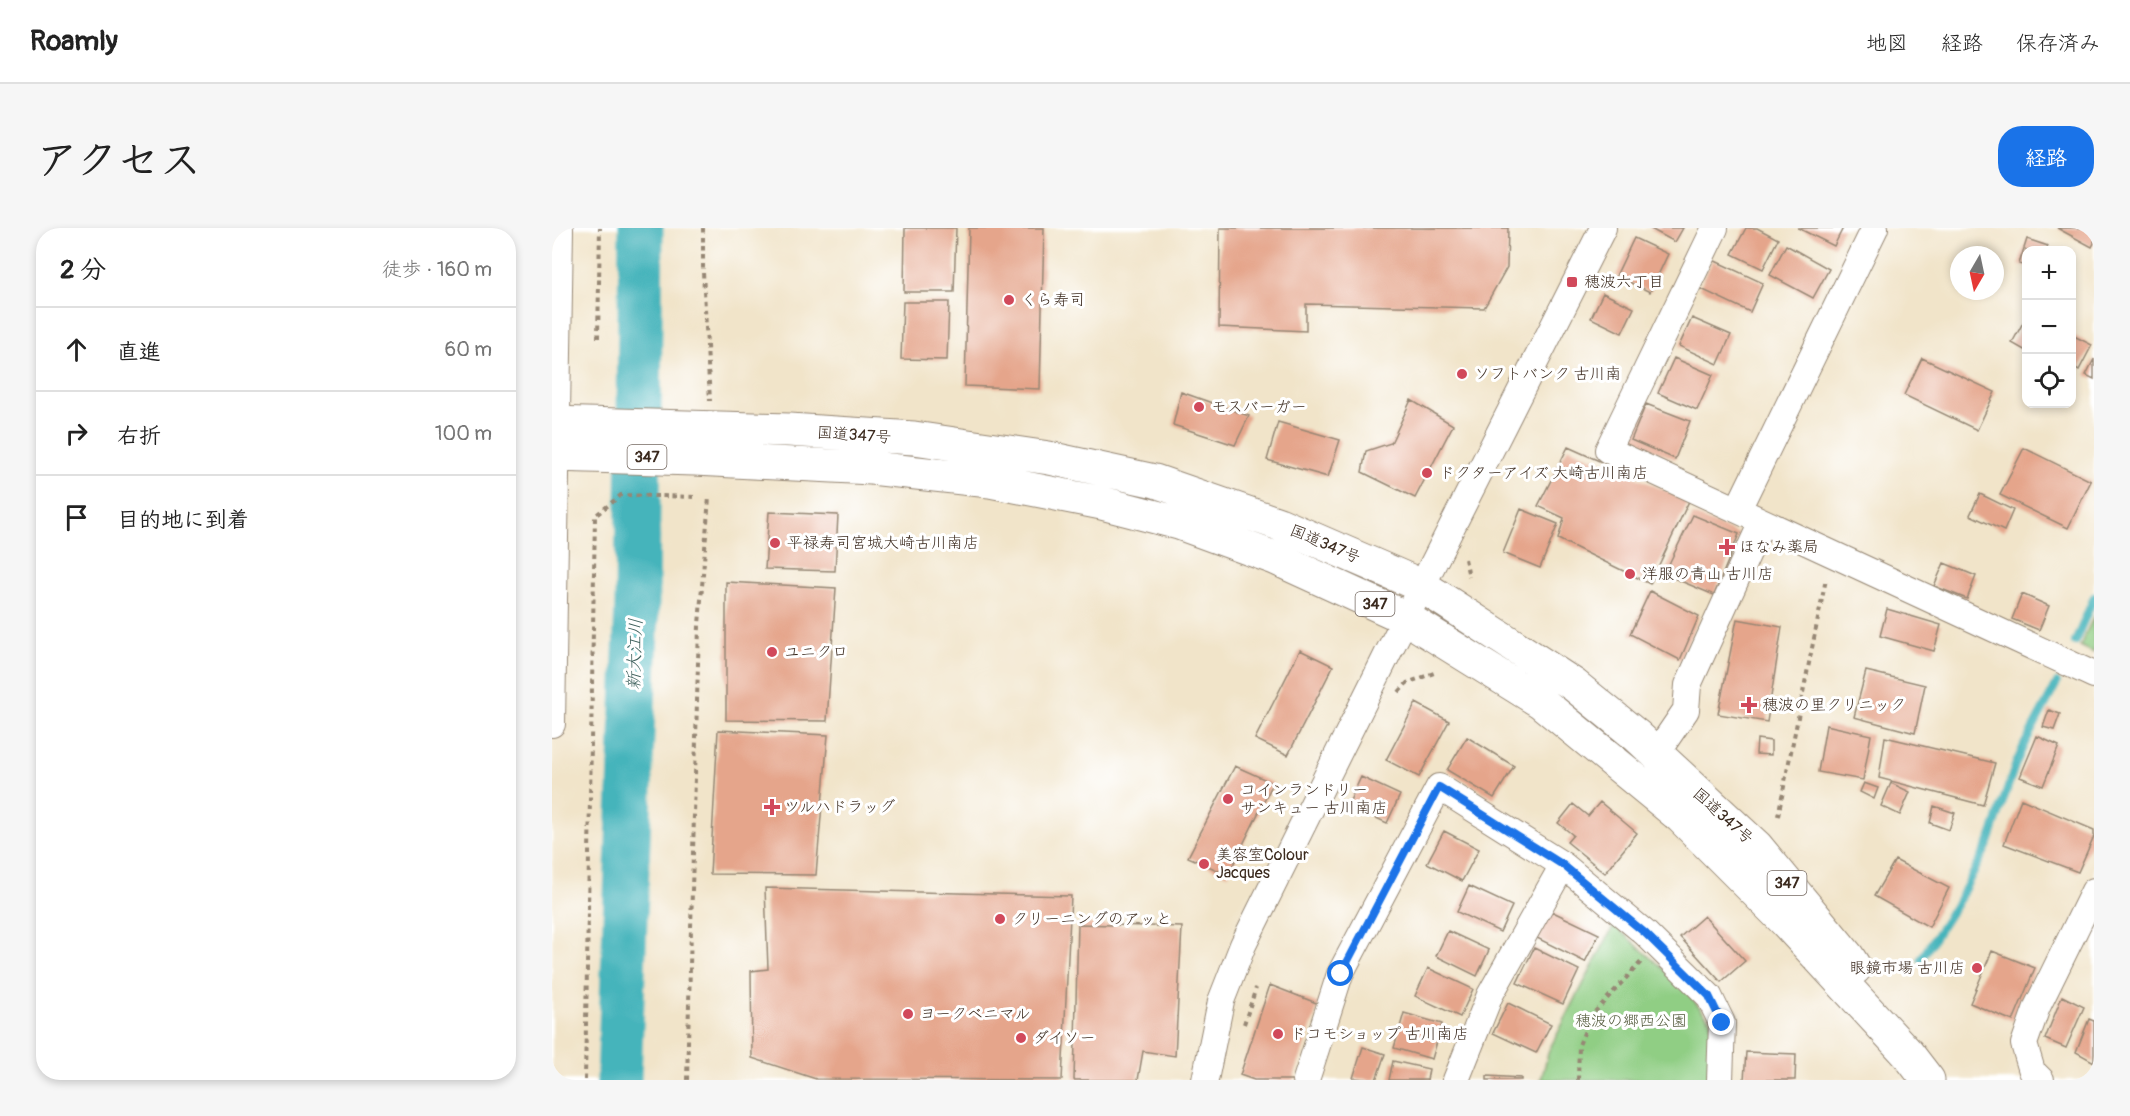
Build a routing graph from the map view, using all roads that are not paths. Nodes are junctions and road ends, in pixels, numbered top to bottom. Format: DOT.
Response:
graph roads {
  1 [pos="560,228"];
  2 [pos="1603,228"];
  3 [pos="1715,228"];
  4 [pos="1875,228"];
  5 [pos="554,423"];
  6 [pos="700,429"];
  7 [pos="600,440"];
  8 [pos="554,455"];
  9 [pos="1738,509"];
  10 [pos="1762,522"];
  11 [pos="1422,586"];
  12 [pos="1406,618"];
  13 [pos="2094,675"];
  14 [pos="552,724"];
  15 [pos="1656,754"];
  16 [pos="1563,865"];
  17 [pos="2094,891"];
  18 [pos="1908,1054"];
  19 [pos="1205,1080"];
  20 [pos="1306,1080"];
  21 [pos="1456,1080"];
  22 [pos="1720,1080"];
  23 [pos="1928,1080"];
  24 [pos="2041,1080"];
  1 -- 5 [label="street"];
  2 -- 11 [label="street"];
  3 -- 9 [label="street"];
  4 -- 9 [label="street"];
  5 -- 7 [label="highway, 国道347号 / 347"];
  5 -- 8 [label="street"];
  6 -- 7 [label="highway, 国道347号 / 347"];
  6 -- 11 [label="highway, 国道347号 / 347"];
  6 -- 12 [label="highway, 国道347号 / 347"];
  7 -- 8 [label="highway, 国道347号 / 347"];
  8 -- 14 [label="street"];
  9 -- 10 [label="street"];
  10 -- 13 [label="street"];
  10 -- 15 [label="street"];
  11 -- 12 [label="street"];
  11 -- 15 [label="highway, 国道347号 / 347"];
  12 -- 18 [label="highway, 国道347号 / 347"];
  12 -- 19 [label="street"];
  15 -- 18 [label="highway, 国道347号 / 347"];
  16 -- 20 [label="street"];
  16 -- 21 [label="street"];
  16 -- 22 [label="street"];
  17 -- 24 [label="street"];
  18 -- 23 [label="highway, 国道347号 / 347"];
}
